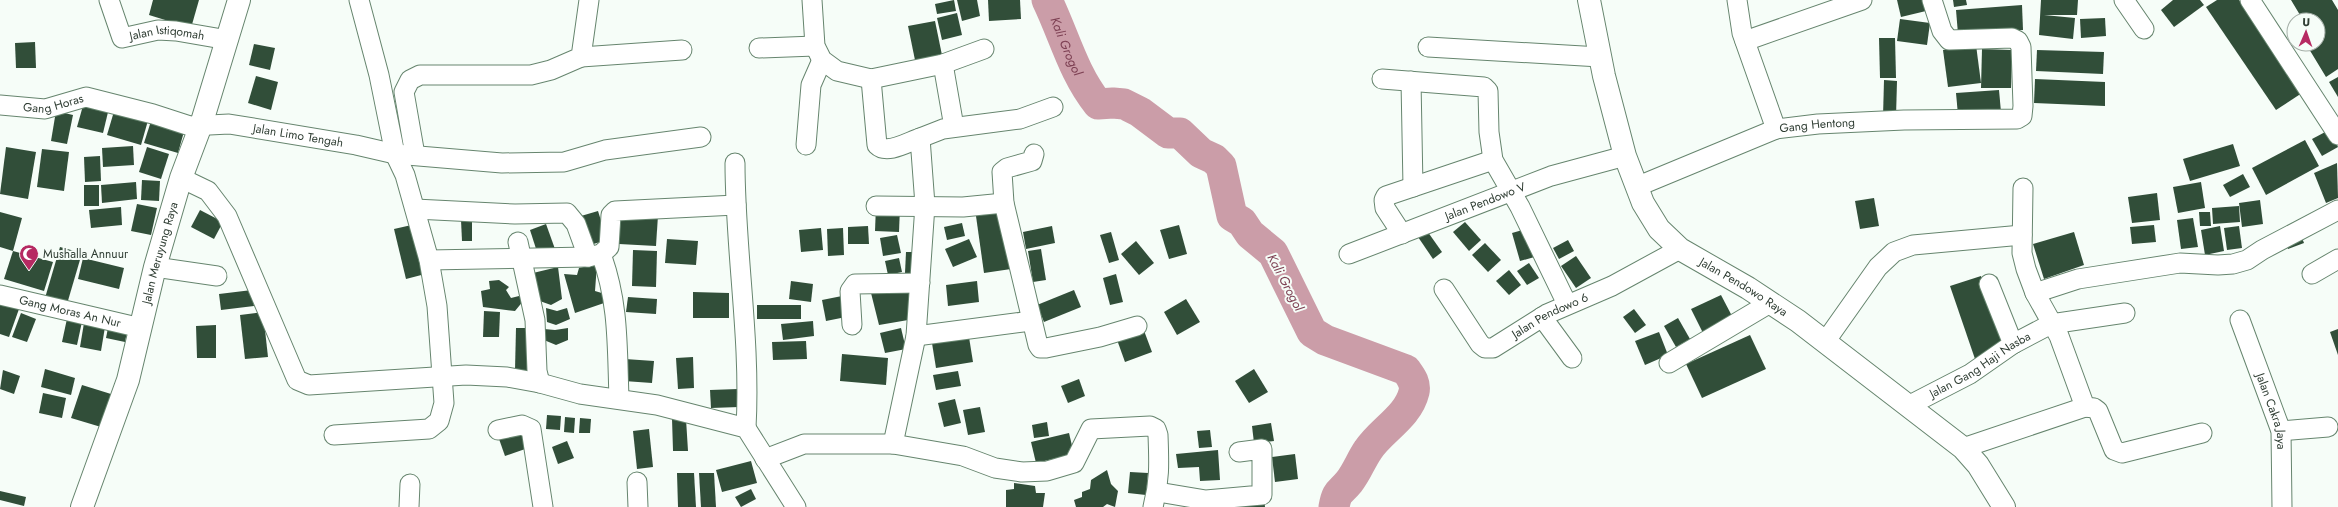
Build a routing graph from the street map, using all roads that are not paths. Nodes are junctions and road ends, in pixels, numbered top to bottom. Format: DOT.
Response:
graph roads {
  1 [pos="109,0"];
  2 [pos="239,0"];
  3 [pos="359,0"];
  4 [pos="589,0"];
  5 [pos="812,0"];
  6 [pos="1589,0"];
  7 [pos="1737,0"];
  8 [pos="1862,0"];
  9 [pos="1932,0"];
  10 [pos="2124,0"];
  11 [pos="2250,0"];
  12 [pos="2144,29"];
  13 [pos="228,40"];
  14 [pos="1745,42"];
  15 [pos="1428,47"];
  16 [pos="759,48"];
  17 [pos="984,49"];
  18 [pos="682,50"];
  19 [pos="819,53"];
  20 [pos="581,57"];
  21 [pos="1600,57"];
  22 [pos="943,64"];
  23 [pos="871,79"];
  24 [pos="1382,79"];
  25 [pos="1411,81"];
  26 [pos="0,105"];
  27 [pos="1053,107"];
  28 [pos="201,125"];
  29 [pos="954,127"];
  30 [pos="1776,129"];
  31 [pos="2338,135"];
  32 [pos="701,137"];
  33 [pos="920,138"];
  34 [pos="806,145"];
  35 [pos="395,154"];
  36 [pos="1034,154"];
  37 [pos="415,155"];
  38 [pos="1625,156"];
  39 [pos="1493,160"];
  40 [pos="735,163"];
  41 [pos="182,178"];
  42 [pos="1413,187"];
  43 [pos="1636,187"];
  44 [pos="2023,188"];
  45 [pos="1512,193"];
  46 [pos="1004,203"];
  47 [pos="736,205"];
  48 [pos="924,205"];
  49 [pos="876,206"];
  50 [pos="415,209"];
  51 [pos="2338,210"];
  52 [pos="1402,234"];
  53 [pos="2022,235"];
  54 [pos="1680,249"];
  55 [pos="520,251"];
  56 [pos="1349,254"];
  57 [pos="594,255"];
  58 [pos="2338,259"];
  59 [pos="429,260"];
  60 [pos="155,267"];
  61 [pos="2312,274"];
  62 [pos="217,276"];
  63 [pos="920,282"];
  64 [pos="1989,284"];
  65 [pos="1444,289"];
  66 [pos="2035,293"];
  67 [pos="0,295"];
  68 [pos="1770,303"];
  69 [pos="1567,304"];
  70 [pos="2125,313"];
  71 [pos="1542,317"];
  72 [pos="2240,320"];
  73 [pos="1032,321"];
  74 [pos="2051,324"];
  75 [pos="852,325"];
  76 [pos="1137,326"];
  77 [pos="140,328"];
  78 [pos="916,336"];
  79 [pos="1825,342"];
  80 [pos="2013,344"];
  81 [pos="1572,358"];
  82 [pos="1669,363"];
  83 [pos="442,377"];
  84 [pos="540,383"];
  85 [pos="619,398"];
  86 [pos="1908,406"];
  87 [pos="2085,407"];
  88 [pos="2328,427"];
  89 [pos="746,428"];
  90 [pos="498,430"];
  91 [pos="2280,431"];
  92 [pos="2202,433"];
  93 [pos="334,435"];
  94 [pos="893,444"];
  95 [pos="1963,448"];
  96 [pos="1239,452"];
  97 [pos="765,459"];
  98 [pos="637,482"];
  99 [pos="410,484"];
  100 [pos="1156,500"];
  101 [pos="1205,504"];
  102 [pos="82,507"];
  103 [pos="409,507"];
  104 [pos="543,507"];
  105 [pos="638,507"];
  106 [pos="796,507"];
  107 [pos="2004,507"];
  108 [pos="2282,507"];
  1 -- 13 [label="street, Jalan Istiqomah"];
  2 -- 13 [label="street, Jalan Meruyung Raya"];
  3 -- 35 [label="street"];
  4 -- 20 [label="street"];
  5 -- 19 [label="street"];
  6 -- 21 [label="street, Jalan Pendowo Raya"];
  7 -- 14 [label="street"];
  8 -- 14 [label="street"];
  9 -- 30 [label="street, Gang Hentong"];
  10 -- 12 [label="street"];
  11 -- 31 [label="street"];
  13 -- 28 [label="street, Jalan Meruyung Raya"];
  14 -- 30 [label="street"];
  15 -- 21 [label="street"];
  16 -- 19 [label="street"];
  17 -- 22 [label="street"];
  18 -- 20 [label="street"];
  19 -- 23 [label="street"];
  19 -- 34 [label="street"];
  20 -- 37 [label="street"];
  21 -- 38 [label="street, Jalan Pendowo Raya"];
  22 -- 23 [label="street"];
  22 -- 29 [label="street"];
  23 -- 33 [label="street"];
  24 -- 25 [label="street"];
  25 -- 39 [label="street"];
  25 -- 42 [label="street"];
  26 -- 28 [label="street, Gang Horas"];
  27 -- 29 [label="street"];
  28 -- 35 [label="street, Jalan Limo Tengah"];
  28 -- 41 [label="street, Jalan Meruyung Raya"];
  29 -- 33 [label="street"];
  30 -- 43 [label="street, Gang Hentong"];
  32 -- 37 [label="street, Jalan Limo Tengah"];
  33 -- 48 [label="street"];
  35 -- 37 [label="street, Jalan Limo Tengah"];
  35 -- 50 [label="street"];
  36 -- 46 [label="street"];
  38 -- 43 [label="street, Jalan Pendowo Raya"];
  38 -- 45 [label="street, Jalan Pendowo V"];
  39 -- 42 [label="street"];
  39 -- 45 [label="street"];
  40 -- 47 [label="street"];
  41 -- 60 [label="street, Jalan Meruyung Raya"];
  41 -- 83 [label="street"];
  42 -- 52 [label="street"];
  43 -- 54 [label="street, Jalan Pendowo Raya"];
  44 -- 53 [label="street"];
  45 -- 52 [label="street, Jalan Pendowo V"];
  45 -- 69 [label="street"];
  46 -- 48 [label="street"];
  46 -- 73 [label="street"];
  47 -- 57 [label="street"];
  47 -- 89 [label="street"];
  48 -- 49 [label="street"];
  48 -- 63 [label="street"];
  50 -- 57 [label="street"];
  50 -- 59 [label="street"];
  51 -- 66 [label="street"];
  52 -- 56 [label="street, Jalan Pendowo V"];
  53 -- 66 [label="street"];
  53 -- 79 [label="street"];
  54 -- 68 [label="street, Jalan Pendowo Raya"];
  54 -- 69 [label="street, Jalan Pendowo 6"];
  55 -- 57 [label="street"];
  55 -- 59 [label="street"];
  55 -- 84 [label="street"];
  57 -- 85 [label="street"];
  58 -- 61 [label="street"];
  59 -- 83 [label="street"];
  60 -- 62 [label="street"];
  60 -- 77 [label="street, Jalan Meruyung Raya"];
  63 -- 75 [label="street"];
  63 -- 78 [label="street"];
  64 -- 80 [label="street"];
  65 -- 71 [label="street, Jalan Pendowo 6"];
  66 -- 74 [label="street"];
  67 -- 77 [label="street, Gang Moras An Nur"];
  68 -- 79 [label="street, Jalan Pendowo Raya"];
  68 -- 82 [label="street"];
  69 -- 71 [label="street, Jalan Pendowo 6"];
  70 -- 74 [label="street, Jalan Gang Haji Nasba"];
  71 -- 81 [label="street"];
  72 -- 91 [label="street, Jalan Cakra Jaya"];
  73 -- 76 [label="street"];
  73 -- 78 [label="street"];
  74 -- 80 [label="street, Jalan Gang Haji Nasba"];
  74 -- 87 [label="street"];
  77 -- 102 [label="street, Jalan Meruyung Raya"];
  78 -- 94 [label="street"];
  79 -- 86 [label="street, Jalan Pendowo Raya"];
  80 -- 86 [label="street, Jalan Gang Haji Nasba"];
  83 -- 84 [label="street"];
  83 -- 93 [label="street"];
  84 -- 85 [label="street"];
  85 -- 89 [label="street"];
  86 -- 95 [label="street, Jalan Pendowo Raya"];
  87 -- 92 [label="street"];
  87 -- 95 [label="street"];
  88 -- 91 [label="street"];
  89 -- 97 [label="street"];
  90 -- 104 [label="street"];
  91 -- 108 [label="street, Jalan Cakra Jaya"];
  94 -- 97 [label="street"];
  94 -- 100 [label="street"];
  95 -- 107 [label="street, Jalan Pendowo Raya"];
  96 -- 101 [label="street"];
  97 -- 106 [label="street"];
  98 -- 105 [label="street"];
  99 -- 103 [label="street"];
  100 -- 101 [label="street"];
}
